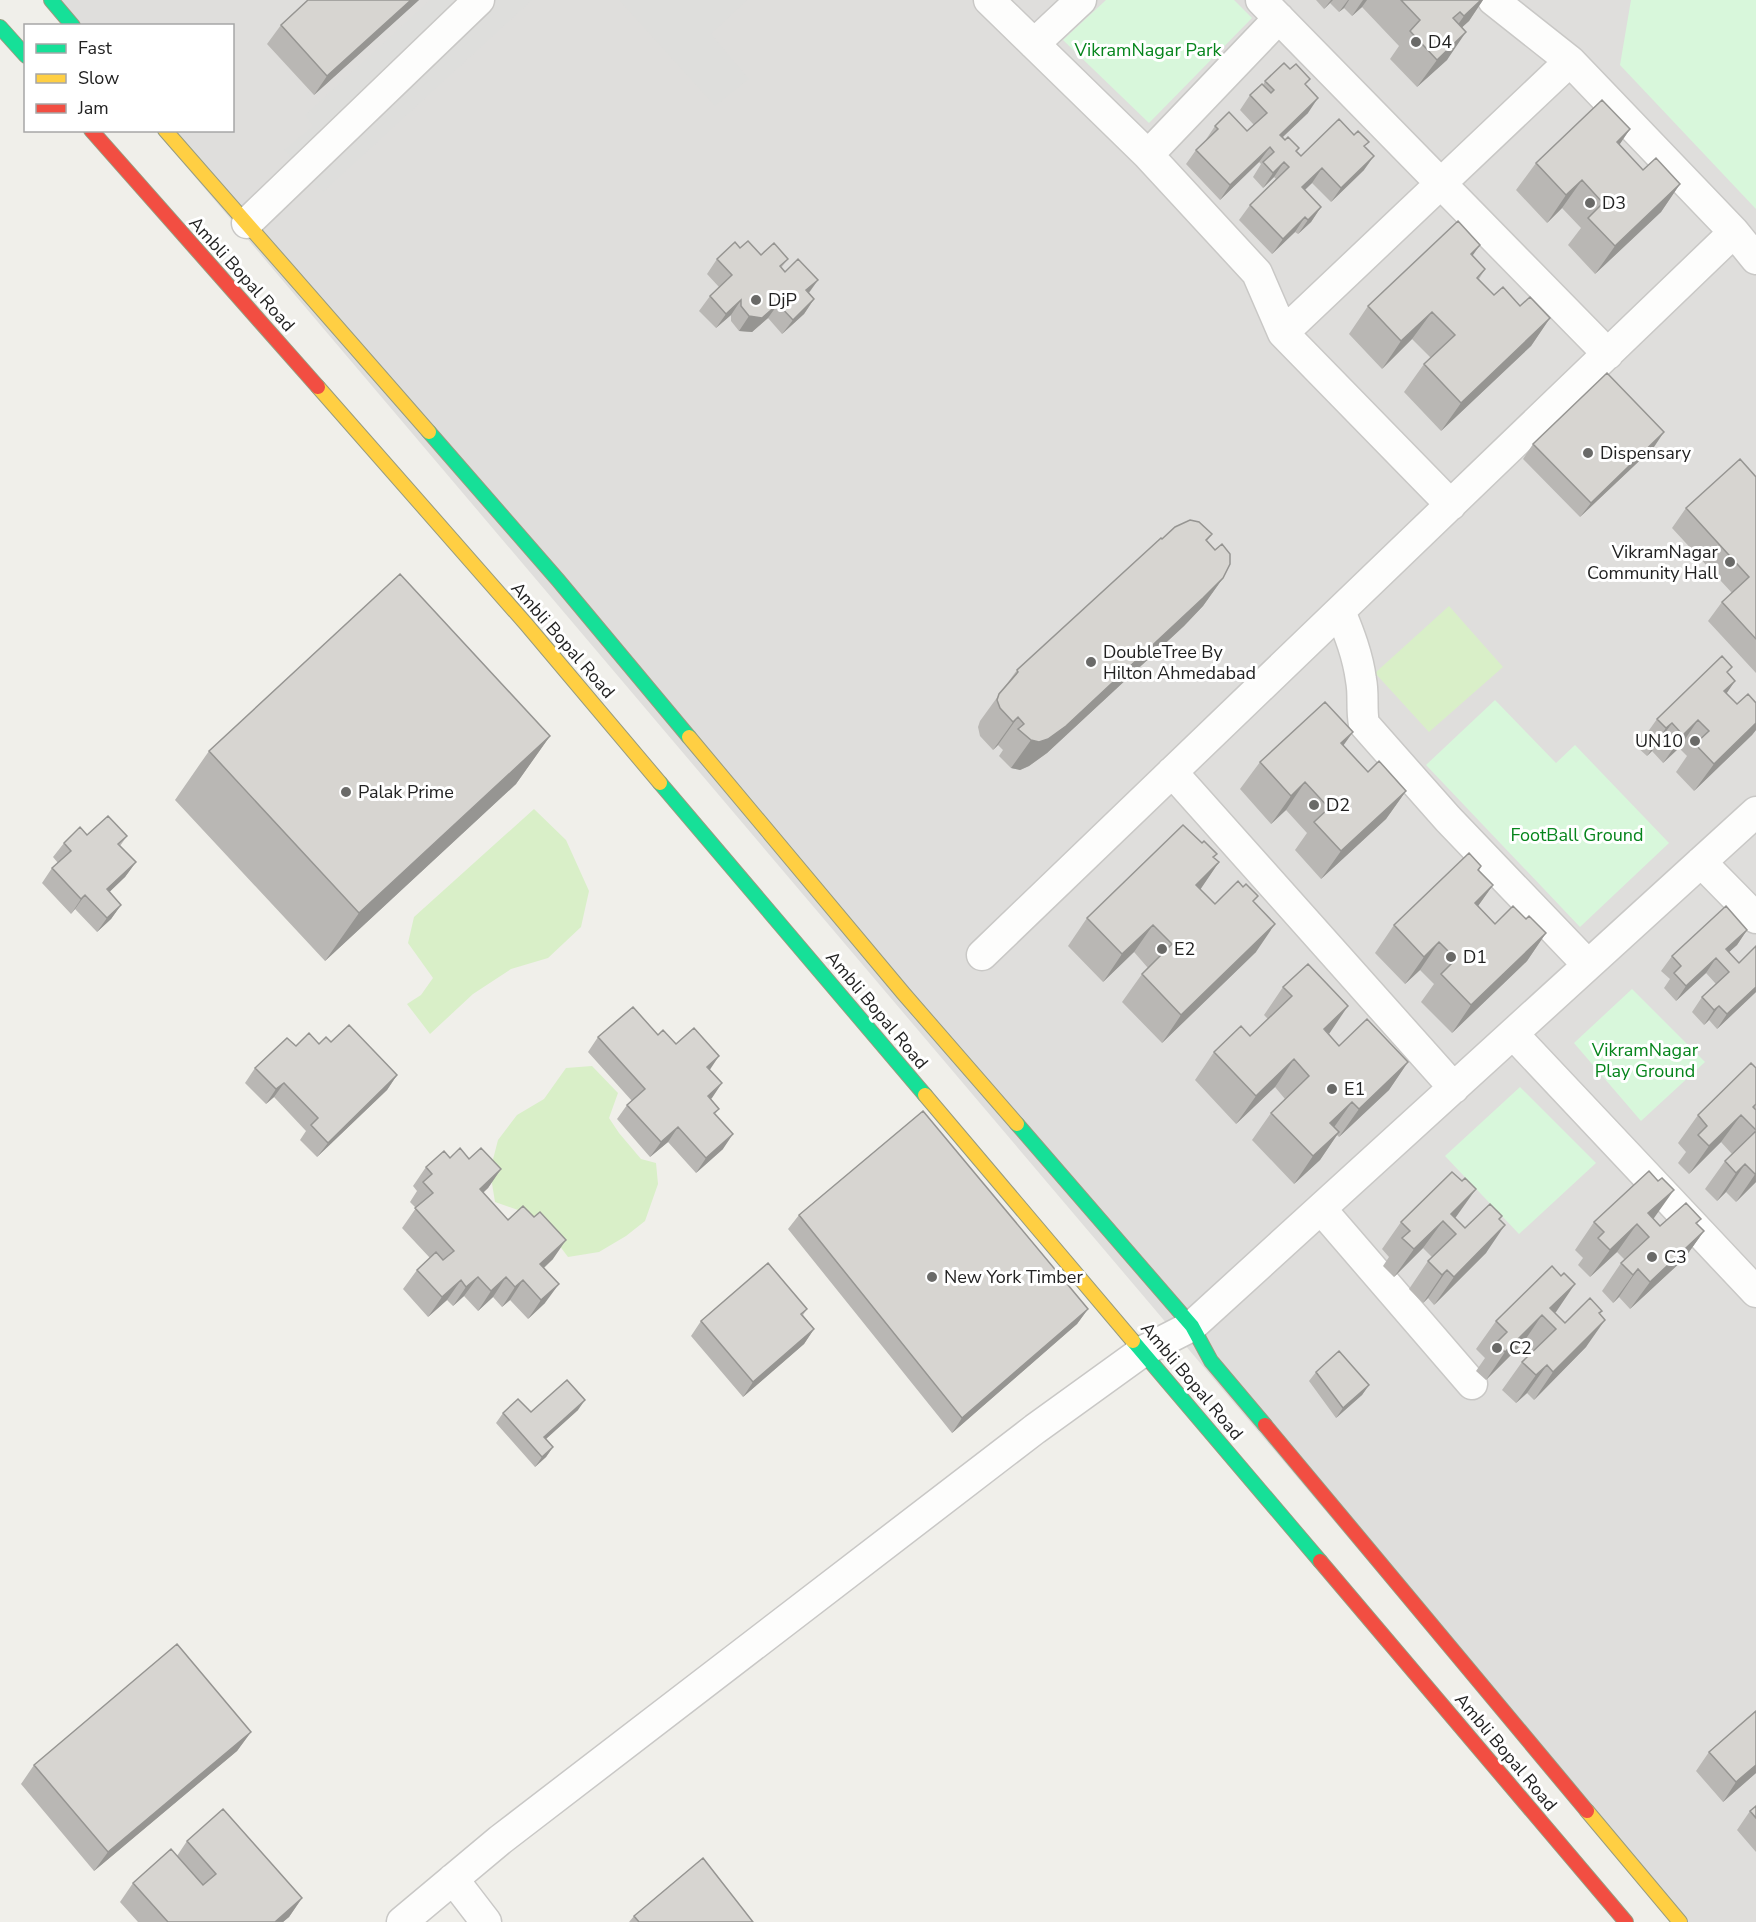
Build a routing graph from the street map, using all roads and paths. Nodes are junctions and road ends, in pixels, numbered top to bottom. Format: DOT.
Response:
graph roads {
  1 [pos="51,0"];
  2 [pos="479,0"];
  3 [pos="989,0"];
  4 [pos="1080,0"];
  5 [pos="1493,0"];
  6 [pos="1270,9"];
  7 [pos="72,24"];
  8 [pos="0,27"];
  9 [pos="1034,44"];
  10 [pos="24,54"];
  11 [pos="1570,61"];
  12 [pos="93,132"];
  13 [pos="167,132"];
  14 [pos="1148,155"];
  15 [pos="1442,183"];
  16 [pos="247,223"];
  17 [pos="1734,232"];
  18 [pos="1756,259"];
  19 [pos="1283,333"];
  20 [pos="1608,354"];
  21 [pos="1451,505"];
  22 [pos="1340,611"];
  23 [pos="1172,772"];
  24 [pos="1756,812"];
  25 [pos="1701,862"];
  26 [pos="1756,918"];
  27 [pos="982,955"];
  28 [pos="1588,965"];
  29 [pos="1513,1034"];
  30 [pos="1454,1088"];
  31 [pos="1321,1209"];
  32 [pos="1756,1292"];
  33 [pos="1192,1326"];
  34 [pos="1143,1352"];
  35 [pos="1472,1384"];
  36 [pos="453,1879"];
  37 [pos="402,1922"];
  38 [pos="486,1922"];
  39 [pos="1626,1922"];
  40 [pos="1680,1922"];
  1 -- 7 [label="street"];
  2 -- 16 [label="street"];
  3 -- 9 [label="street"];
  4 -- 9 [label="street"];
  5 -- 11 [label="street"];
  6 -- 14 [label="street"];
  6 -- 15 [label="street"];
  8 -- 10 [label="street"];
  9 -- 14 [label="street"];
  11 -- 15 [label="street"];
  11 -- 17 [label="street"];
  12 -- 34 [label="street, Ambli Bopal Road"];
  13 -- 16 [label="street, Ambli Bopal Road"];
  14 -- 19 [label="street"];
  15 -- 19 [label="street"];
  15 -- 20 [label="street"];
  16 -- 33 [label="street, Ambli Bopal Road"];
  17 -- 18 [label="street"];
  17 -- 20 [label="street"];
  19 -- 21 [label="street"];
  20 -- 21 [label="street"];
  21 -- 22 [label="street"];
  22 -- 23 [label="street"];
  22 -- 28 [label="street"];
  23 -- 27 [label="street"];
  23 -- 30 [label="street"];
  24 -- 25 [label="street"];
  25 -- 26 [label="street"];
  25 -- 28 [label="street"];
  28 -- 29 [label="street"];
  29 -- 30 [label="street"];
  29 -- 32 [label="street"];
  30 -- 31 [label="street"];
  31 -- 33 [label="street"];
  31 -- 35 [label="street"];
  33 -- 34 [label="street"];
  33 -- 40 [label="street, Ambli Bopal Road"];
  34 -- 36 [label="street"];
  34 -- 39 [label="street, Ambli Bopal Road"];
  36 -- 37 [label="street"];
  36 -- 38 [label="street"];
}
